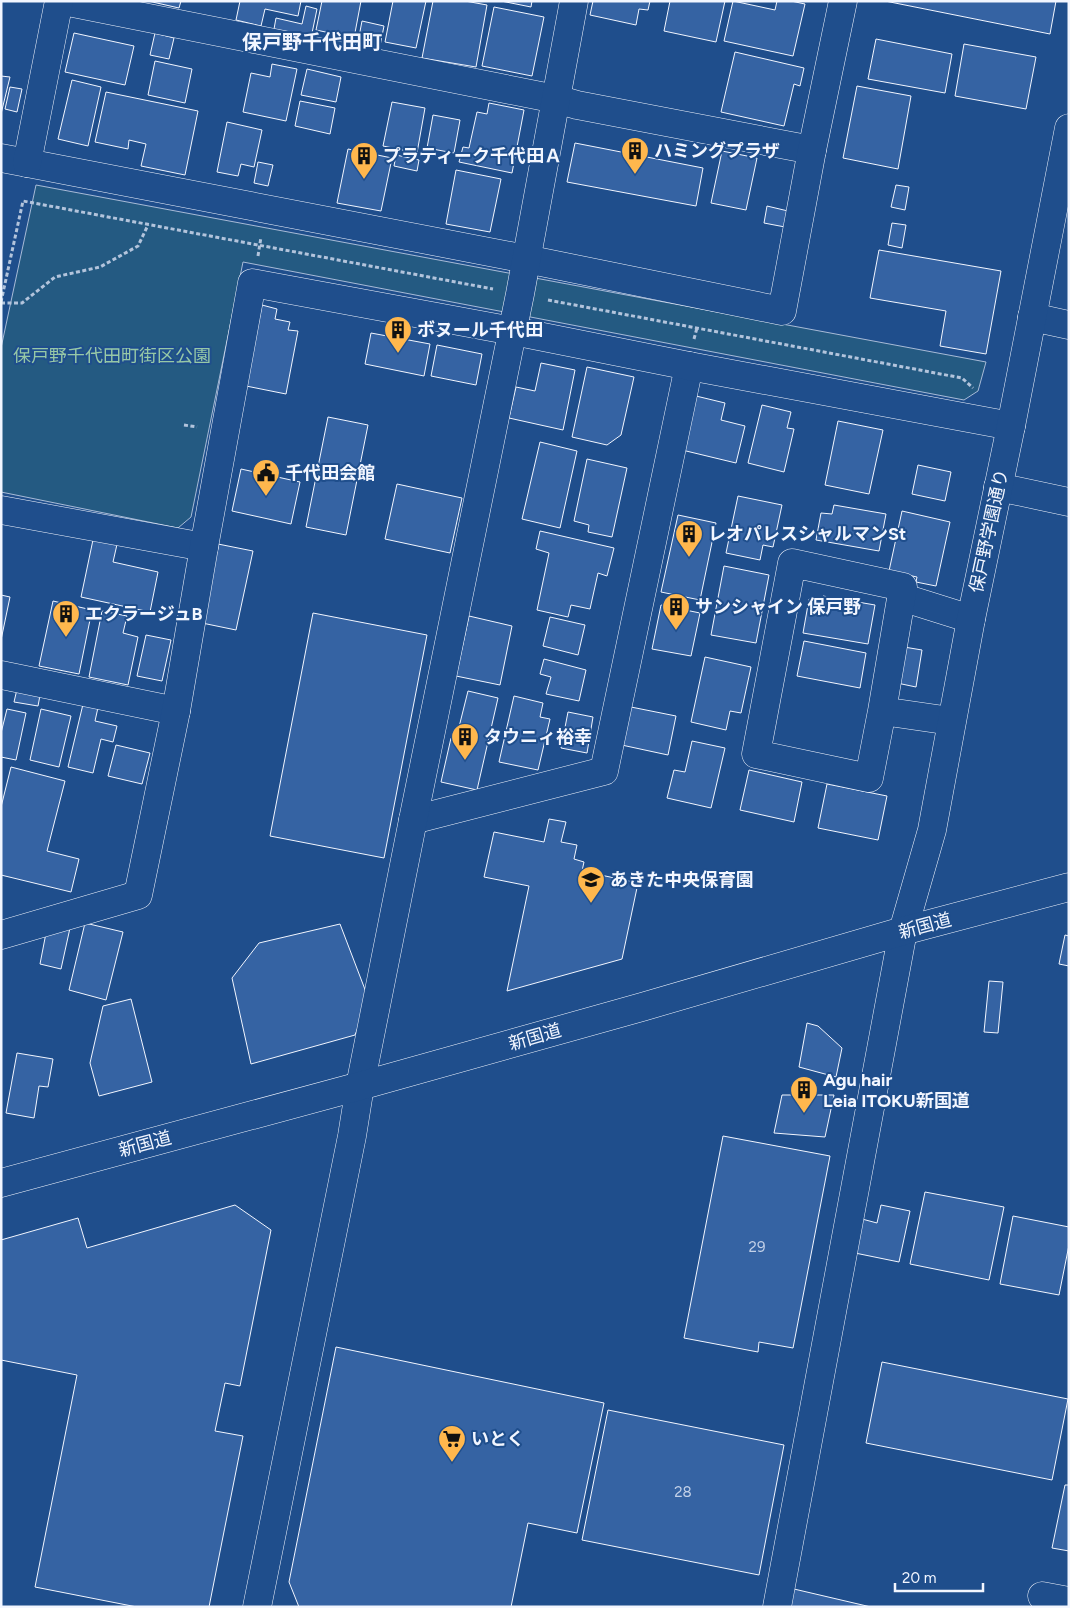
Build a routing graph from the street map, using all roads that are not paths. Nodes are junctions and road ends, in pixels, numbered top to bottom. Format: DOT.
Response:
graph roads {
  1 [pos="59,1"];
  2 [pos="63,1"];
  3 [pos="574,1"];
  4 [pos="843,1"];
  5 [pos="556,99"];
  6 [pos="1069,128"];
  7 [pos="812,150"];
  8 [pos="14,160"];
  9 [pos="1062,201"];
  10 [pos="526,259"];
  11 [pos="1032,317"];
  12 [pos="1069,326"];
  13 [pos="513,331"];
  14 [pos="689,366"];
  15 [pos="1011,426"];
  16 [pos="998,487"];
  17 [pos="1069,502"];
  18 [pos="1,510"];
  19 [pos="204,547"];
  20 [pos="901,597"];
  21 [pos="971,619"];
  22 [pos="1,675"];
  23 [pos="176,711"];
  24 [pos="882,711"];
  25 [pos="952,720"];
  26 [pos="413,820"];
  27 [pos="1069,887"];
  28 [pos="904,931"];
  29 [pos="1,936"];
  30 [pos="360,1086"];
  31 [pos="1,1183"];
  32 [pos="1042,1596"];
  33 [pos="1069,1601"];
  34 [pos="257,1607"];
  35 [pos="777,1607"];
  1 -- 8 [label="street"];
  2 -- 5 [label="street"];
  3 -- 5 [label="street"];
  4 -- 7 [label="street"];
  5 -- 7 [label="street"];
  5 -- 10 [label="street"];
  6 -- 9 [label="street, 保戸野学園通り"];
  7 -- 10 [label="street"];
  8 -- 10 [label="street"];
  9 -- 11 [label="street, 保戸野学園通り"];
  10 -- 13 [label="street"];
  11 -- 12 [label="street"];
  11 -- 15 [label="street, 保戸野学園通り"];
  13 -- 14 [label="street"];
  13 -- 19 [label="street"];
  13 -- 26 [label="street"];
  14 -- 15 [label="street"];
  14 -- 26 [label="street"];
  15 -- 16 [label="street, 保戸野学園通り"];
  16 -- 17 [label="street"];
  16 -- 21 [label="street, 保戸野学園通り"];
  18 -- 19 [label="street"];
  19 -- 23 [label="street"];
  20 -- 21 [label="street"];
  20 -- 24 [label="street"];
  20 -- 24 [label="street"];
  21 -- 25 [label="street, 保戸野学園通り"];
  22 -- 23 [label="street"];
  23 -- 29 [label="street"];
  24 -- 25 [label="street"];
  25 -- 28 [label="street, 保戸野学園通り"];
  26 -- 30 [label="street"];
  27 -- 28 [label="street, 新国道"];
  28 -- 30 [label="street, 新国道"];
  28 -- 35 [label="street, 保戸野学園通り"];
  30 -- 31 [label="street, 新国道"];
  30 -- 34 [label="street"];
  32 -- 33 [label="street"];
}
